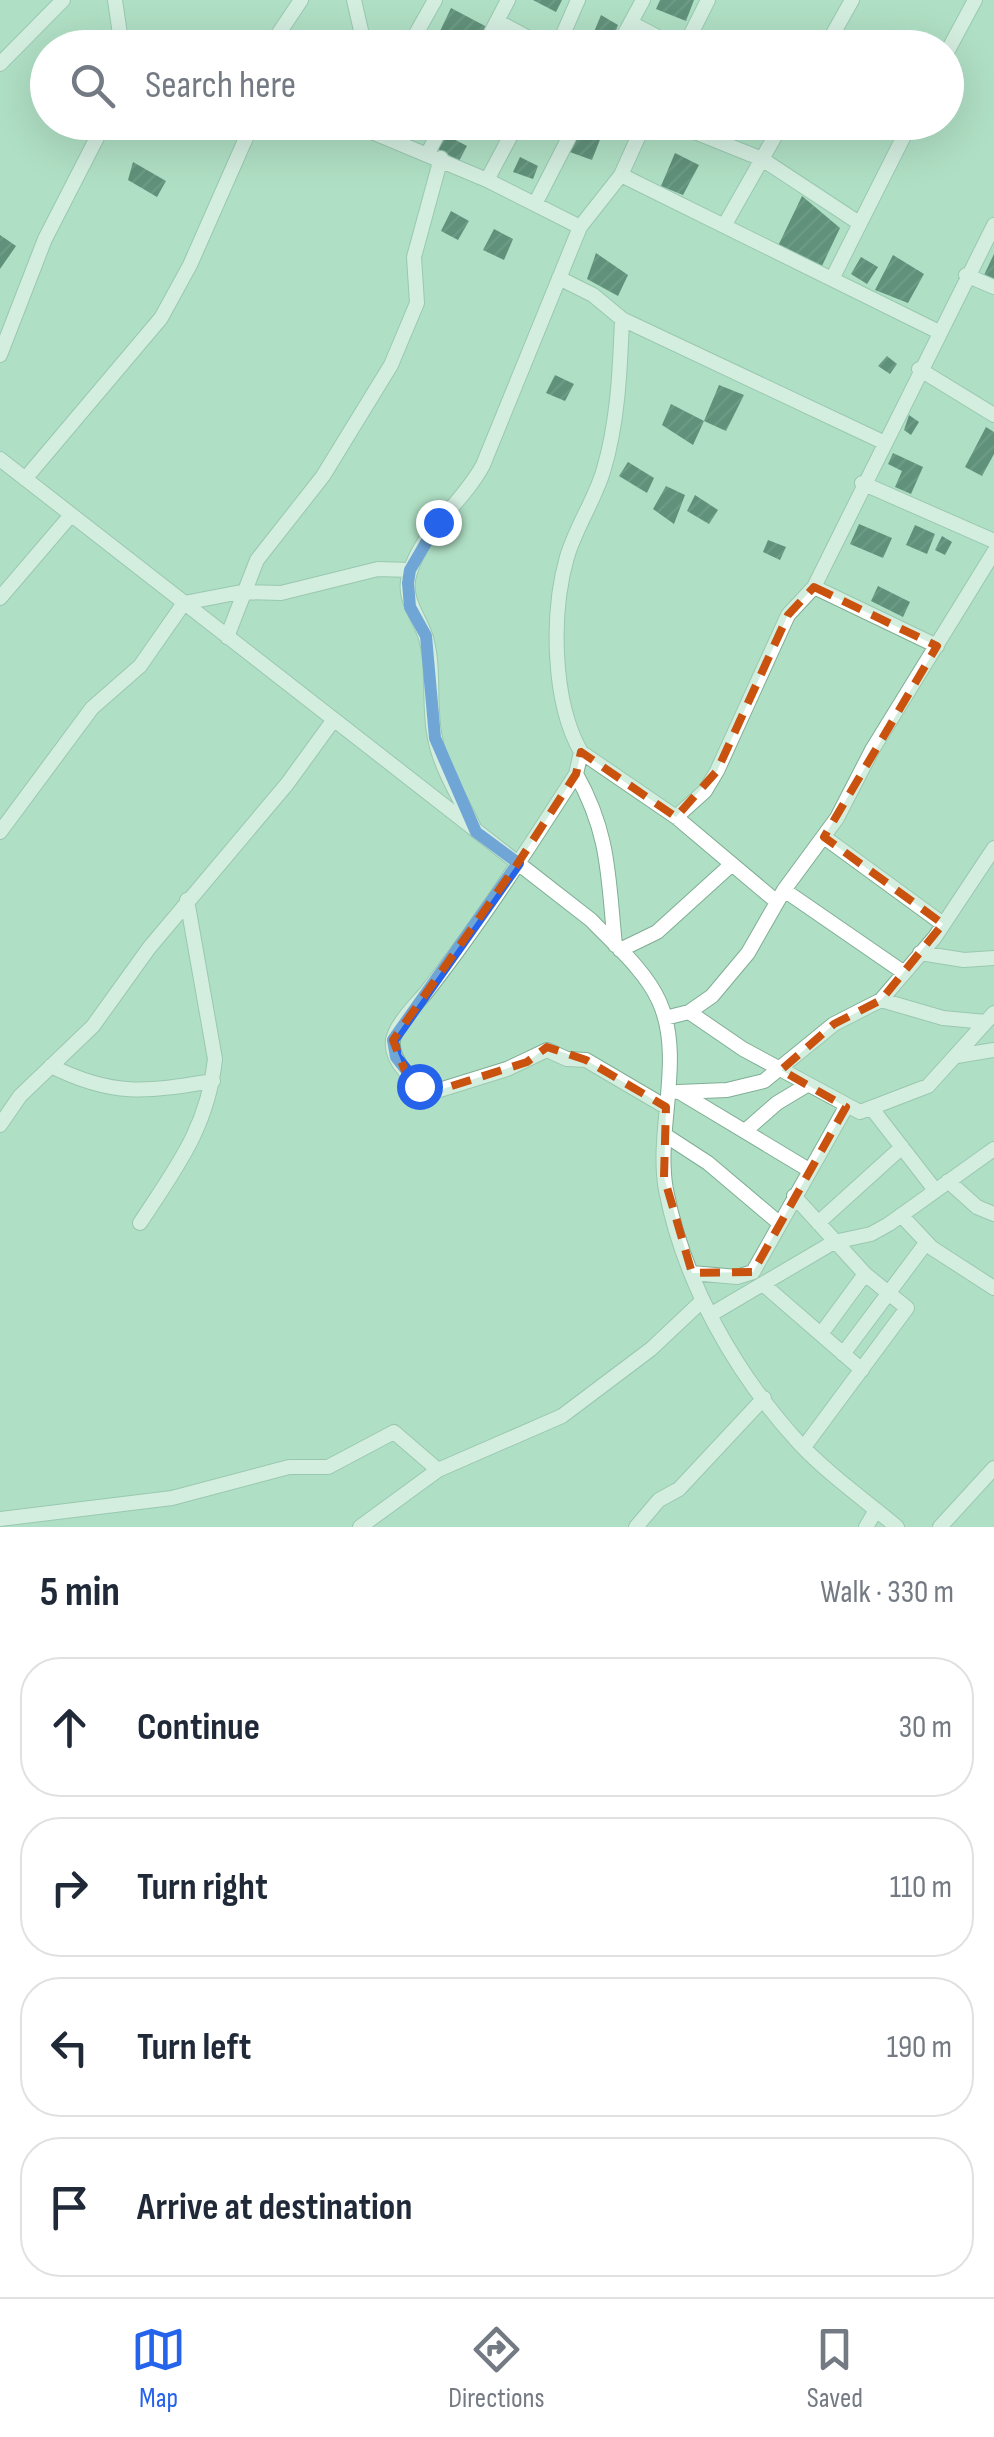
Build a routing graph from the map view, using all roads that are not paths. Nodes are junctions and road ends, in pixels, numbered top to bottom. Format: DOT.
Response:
graph roads {
  1 [pos="63,0"];
  2 [pos="115,0"];
  3 [pos="300,0"];
  4 [pos="354,0"];
  5 [pos="435,0"];
  6 [pos="508,0"];
  7 [pos="578,0"];
  8 [pos="643,0"];
  9 [pos="708,0"];
  10 [pos="852,0"];
  11 [pos="975,0"];
  12 [pos="497,21"];
  13 [pos="631,23"];
  14 [pos="33,30"];
  15 [pos="119,30"];
  16 [pos="281,30"];
  17 [pos="363,30"];
  18 [pos="418,30"];
  19 [pos="493,30"];
  20 [pos="514,30"];
  21 [pos="565,30"];
  22 [pos="627,30"];
  23 [pos="645,30"];
  24 [pos="691,30"];
  25 [pos="835,30"];
  26 [pos="959,30"];
  27 [pos="30,34"];
  28 [pos="0,64"];
  29 [pos="96,140"];
  30 [pos="244,140"];
  31 [pos="386,140"];
  32 [pos="439,140"];
  33 [pos="508,140"];
  34 [pos="567,140"];
  35 [pos="637,140"];
  36 [pos="714,140"];
  37 [pos="773,140"];
  38 [pos="902,140"];
  39 [pos="434,156"];
  40 [pos="762,160"];
  41 [pos="621,175"];
  42 [pos="487,180"];
  43 [pos="535,204"];
  44 [pos="859,223"];
  45 [pos="994,225"];
  46 [pos="724,226"];
  47 [pos="580,227"];
  48 [pos="966,275"];
  49 [pos="559,278"];
  50 [pos="832,279"];
  51 [pos="994,287"];
  52 [pos="622,320"];
  53 [pos="938,332"];
  54 [pos="0,354"];
  55 [pos="919,370"];
  56 [pos="994,416"];
  57 [pos="883,442"];
  58 [pos="0,459"];
  59 [pos="25,478"];
  60 [pos="862,483"];
  61 [pos="71,515"];
  62 [pos="994,541"];
  63 [pos="994,552"];
  64 [pos="410,570"];
  65 [pos="814,588"];
  66 [pos="241,592"];
  67 [pos="0,598"];
  68 [pos="184,603"];
  69 [pos="227,637"];
  70 [pos="937,646"];
  71 [pos="332,722"];
  72 [pos="581,752"];
  73 [pos="576,774"];
  74 [pos="676,817"];
  75 [pos="0,832"];
  76 [pos="476,832"];
  77 [pos="824,837"];
  78 [pos="994,848"];
  79 [pos="518,863"];
  80 [pos="732,864"];
  81 [pos="781,896"];
  82 [pos="187,900"];
  83 [pos="943,924"];
  84 [pos="618,948"];
  85 [pos="920,953"];
  86 [pos="994,958"];
  87 [pos="903,972"];
  88 [pos="881,1000"];
  89 [pos="689,1012"];
  90 [pos="665,1018"];
  91 [pos="990,1018"];
  92 [pos="994,1050"];
  93 [pos="957,1056"];
  94 [pos="52,1066"];
  95 [pos="781,1070"];
  96 [pos="213,1081"];
  97 [pos="807,1085"];
  98 [pos="672,1088"];
  99 [pos="666,1107"];
  100 [pos="846,1108"];
  101 [pos="873,1110"];
  102 [pos="2,1118"];
  103 [pos="745,1131"];
  104 [pos="664,1135"];
  105 [pos="902,1147"];
  106 [pos="994,1149"];
  107 [pos="809,1170"];
  108 [pos="941,1185"];
  109 [pos="794,1196"];
  110 [pos="993,1211"];
  111 [pos="902,1215"];
  112 [pos="140,1223"];
  113 [pos="779,1223"];
  114 [pos="818,1223"];
  115 [pos="834,1242"];
  116 [pos="926,1242"];
  117 [pos="692,1273"];
  118 [pos="865,1274"];
  119 [pos="764,1285"];
  120 [pos="994,1288"];
  121 [pos="890,1292"];
  122 [pos="706,1308"];
  123 [pos="820,1334"];
  124 [pos="843,1354"];
  125 [pos="862,1370"];
  126 [pos="764,1398"];
  127 [pos="804,1447"];
  128 [pos="994,1468"];
  129 [pos="438,1470"];
  130 [pos="876,1510"];
  131 [pos="0,1519"];
  132 [pos="360,1527"];
  133 [pos="636,1527"];
  134 [pos="866,1527"];
  135 [pos="897,1527"];
  136 [pos="940,1527"];
  1 -- 14 [label="street"];
  2 -- 15 [label="street"];
  3 -- 16 [label="street"];
  4 -- 17 [label="street"];
  5 -- 18 [label="street"];
  6 -- 12 [label="street"];
  7 -- 21 [label="street"];
  8 -- 13 [label="street"];
  9 -- 24 [label="street"];
  10 -- 25 [label="street"];
  11 -- 26 [label="street"];
  12 -- 19 [label="street"];
  12 -- 20 [label="street"];
  13 -- 22 [label="street"];
  13 -- 23 [label="street"];
  27 -- 28 [label="street"];
  29 -- 54 [label="street"];
  30 -- 59 [label="street"];
  31 -- 39 [label="street"];
  32 -- 39 [label="street"];
  33 -- 42 [label="street"];
  34 -- 43 [label="street"];
  35 -- 41 [label="street"];
  36 -- 40 [label="street"];
  37 -- 40 [label="street"];
  38 -- 44 [label="street"];
  39 -- 42 [label="street"];
  39 -- 66 [label="street"];
  40 -- 44 [label="street"];
  40 -- 46 [label="street"];
  41 -- 46 [label="street"];
  41 -- 47 [label="street"];
  42 -- 43 [label="street"];
  43 -- 47 [label="street"];
  44 -- 50 [label="street"];
  45 -- 48 [label="street"];
  46 -- 50 [label="street"];
  47 -- 49 [label="street"];
  48 -- 51 [label="street"];
  48 -- 53 [label="street"];
  49 -- 52 [label="street"];
  49 -- 64 [label="street"];
  50 -- 53 [label="street"];
  52 -- 57 [label="street"];
  52 -- 72 [label="street"];
  53 -- 55 [label="street"];
  55 -- 56 [label="street"];
  55 -- 57 [label="street"];
  57 -- 60 [label="street"];
  58 -- 59 [label="street"];
  59 -- 61 [label="street"];
  60 -- 62 [label="street"];
  60 -- 65 [label="street"];
  61 -- 67 [label="street"];
  61 -- 68 [label="street"];
  63 -- 70 [label="street"];
  64 -- 66 [label="street"];
  64 -- 76 [label="street"];
  65 -- 70 [label="street"];
  65 -- 74 [label="street"];
  66 -- 68 [label="street"];
  66 -- 69 [label="street"];
  68 -- 69 [label="street"];
  68 -- 75 [label="street"];
  69 -- 71 [label="street"];
  70 -- 77 [label="street"];
  71 -- 76 [label="street"];
  71 -- 82 [label="street"];
  72 -- 73 [label="street"];
  72 -- 74 [label="street"];
  73 -- 79 [label="street"];
  73 -- 84 [label="street"];
  74 -- 80 [label="street"];
  76 -- 79 [label="street"];
  77 -- 81 [label="street"];
  77 -- 83 [label="street"];
  78 -- 83 [label="street"];
  79 -- 84 [label="street"];
  79 -- 99 [label="street"];
  80 -- 81 [label="street"];
  80 -- 84 [label="street"];
  81 -- 87 [label="street"];
  81 -- 89 [label="street"];
  82 -- 94 [label="street"];
  82 -- 96 [label="street"];
  83 -- 85 [label="street"];
  84 -- 90 [label="street"];
  85 -- 86 [label="street"];
  85 -- 87 [label="street"];
  87 -- 88 [label="street"];
  88 -- 91 [label="street"];
  88 -- 95 [label="street"];
  89 -- 90 [label="street"];
  89 -- 95 [label="street"];
  90 -- 98 [label="street"];
  91 -- 93 [label="street"];
  92 -- 93 [label="street"];
  93 -- 101 [label="street"];
  94 -- 96 [label="street"];
  94 -- 102 [label="street"];
  95 -- 97 [label="street"];
  95 -- 98 [label="street"];
  96 -- 112 [label="street"];
  97 -- 100 [label="street"];
  97 -- 103 [label="street"];
  98 -- 99 [label="street"];
  98 -- 103 [label="street"];
  99 -- 104 [label="street"];
  100 -- 101 [label="street"];
  100 -- 107 [label="street"];
  101 -- 105 [label="street"];
  103 -- 107 [label="street"];
  104 -- 113 [label="street"];
  104 -- 117 [label="street"];
  105 -- 108 [label="street"];
  105 -- 114 [label="street"];
  106 -- 108 [label="street"];
  107 -- 109 [label="street"];
  108 -- 110 [label="street"];
  108 -- 111 [label="street"];
  109 -- 113 [label="street"];
  109 -- 114 [label="street"];
  111 -- 115 [label="street"];
  111 -- 116 [label="street"];
  113 -- 117 [label="street"];
  114 -- 115 [label="street"];
  115 -- 118 [label="street"];
  115 -- 119 [label="street"];
  116 -- 120 [label="street"];
  116 -- 121 [label="street"];
  117 -- 122 [label="street"];
  118 -- 121 [label="street"];
  118 -- 123 [label="street"];
  119 -- 122 [label="street"];
  119 -- 123 [label="street"];
  121 -- 124 [label="street"];
  121 -- 125 [label="street"];
  122 -- 126 [label="street"];
  122 -- 129 [label="street"];
  123 -- 124 [label="street"];
  124 -- 125 [label="street"];
  125 -- 127 [label="street"];
  126 -- 127 [label="street"];
  126 -- 133 [label="street"];
  127 -- 130 [label="street"];
  128 -- 136 [label="street"];
  129 -- 131 [label="street"];
  129 -- 132 [label="street"];
  130 -- 134 [label="street"];
  130 -- 135 [label="street"];
}
